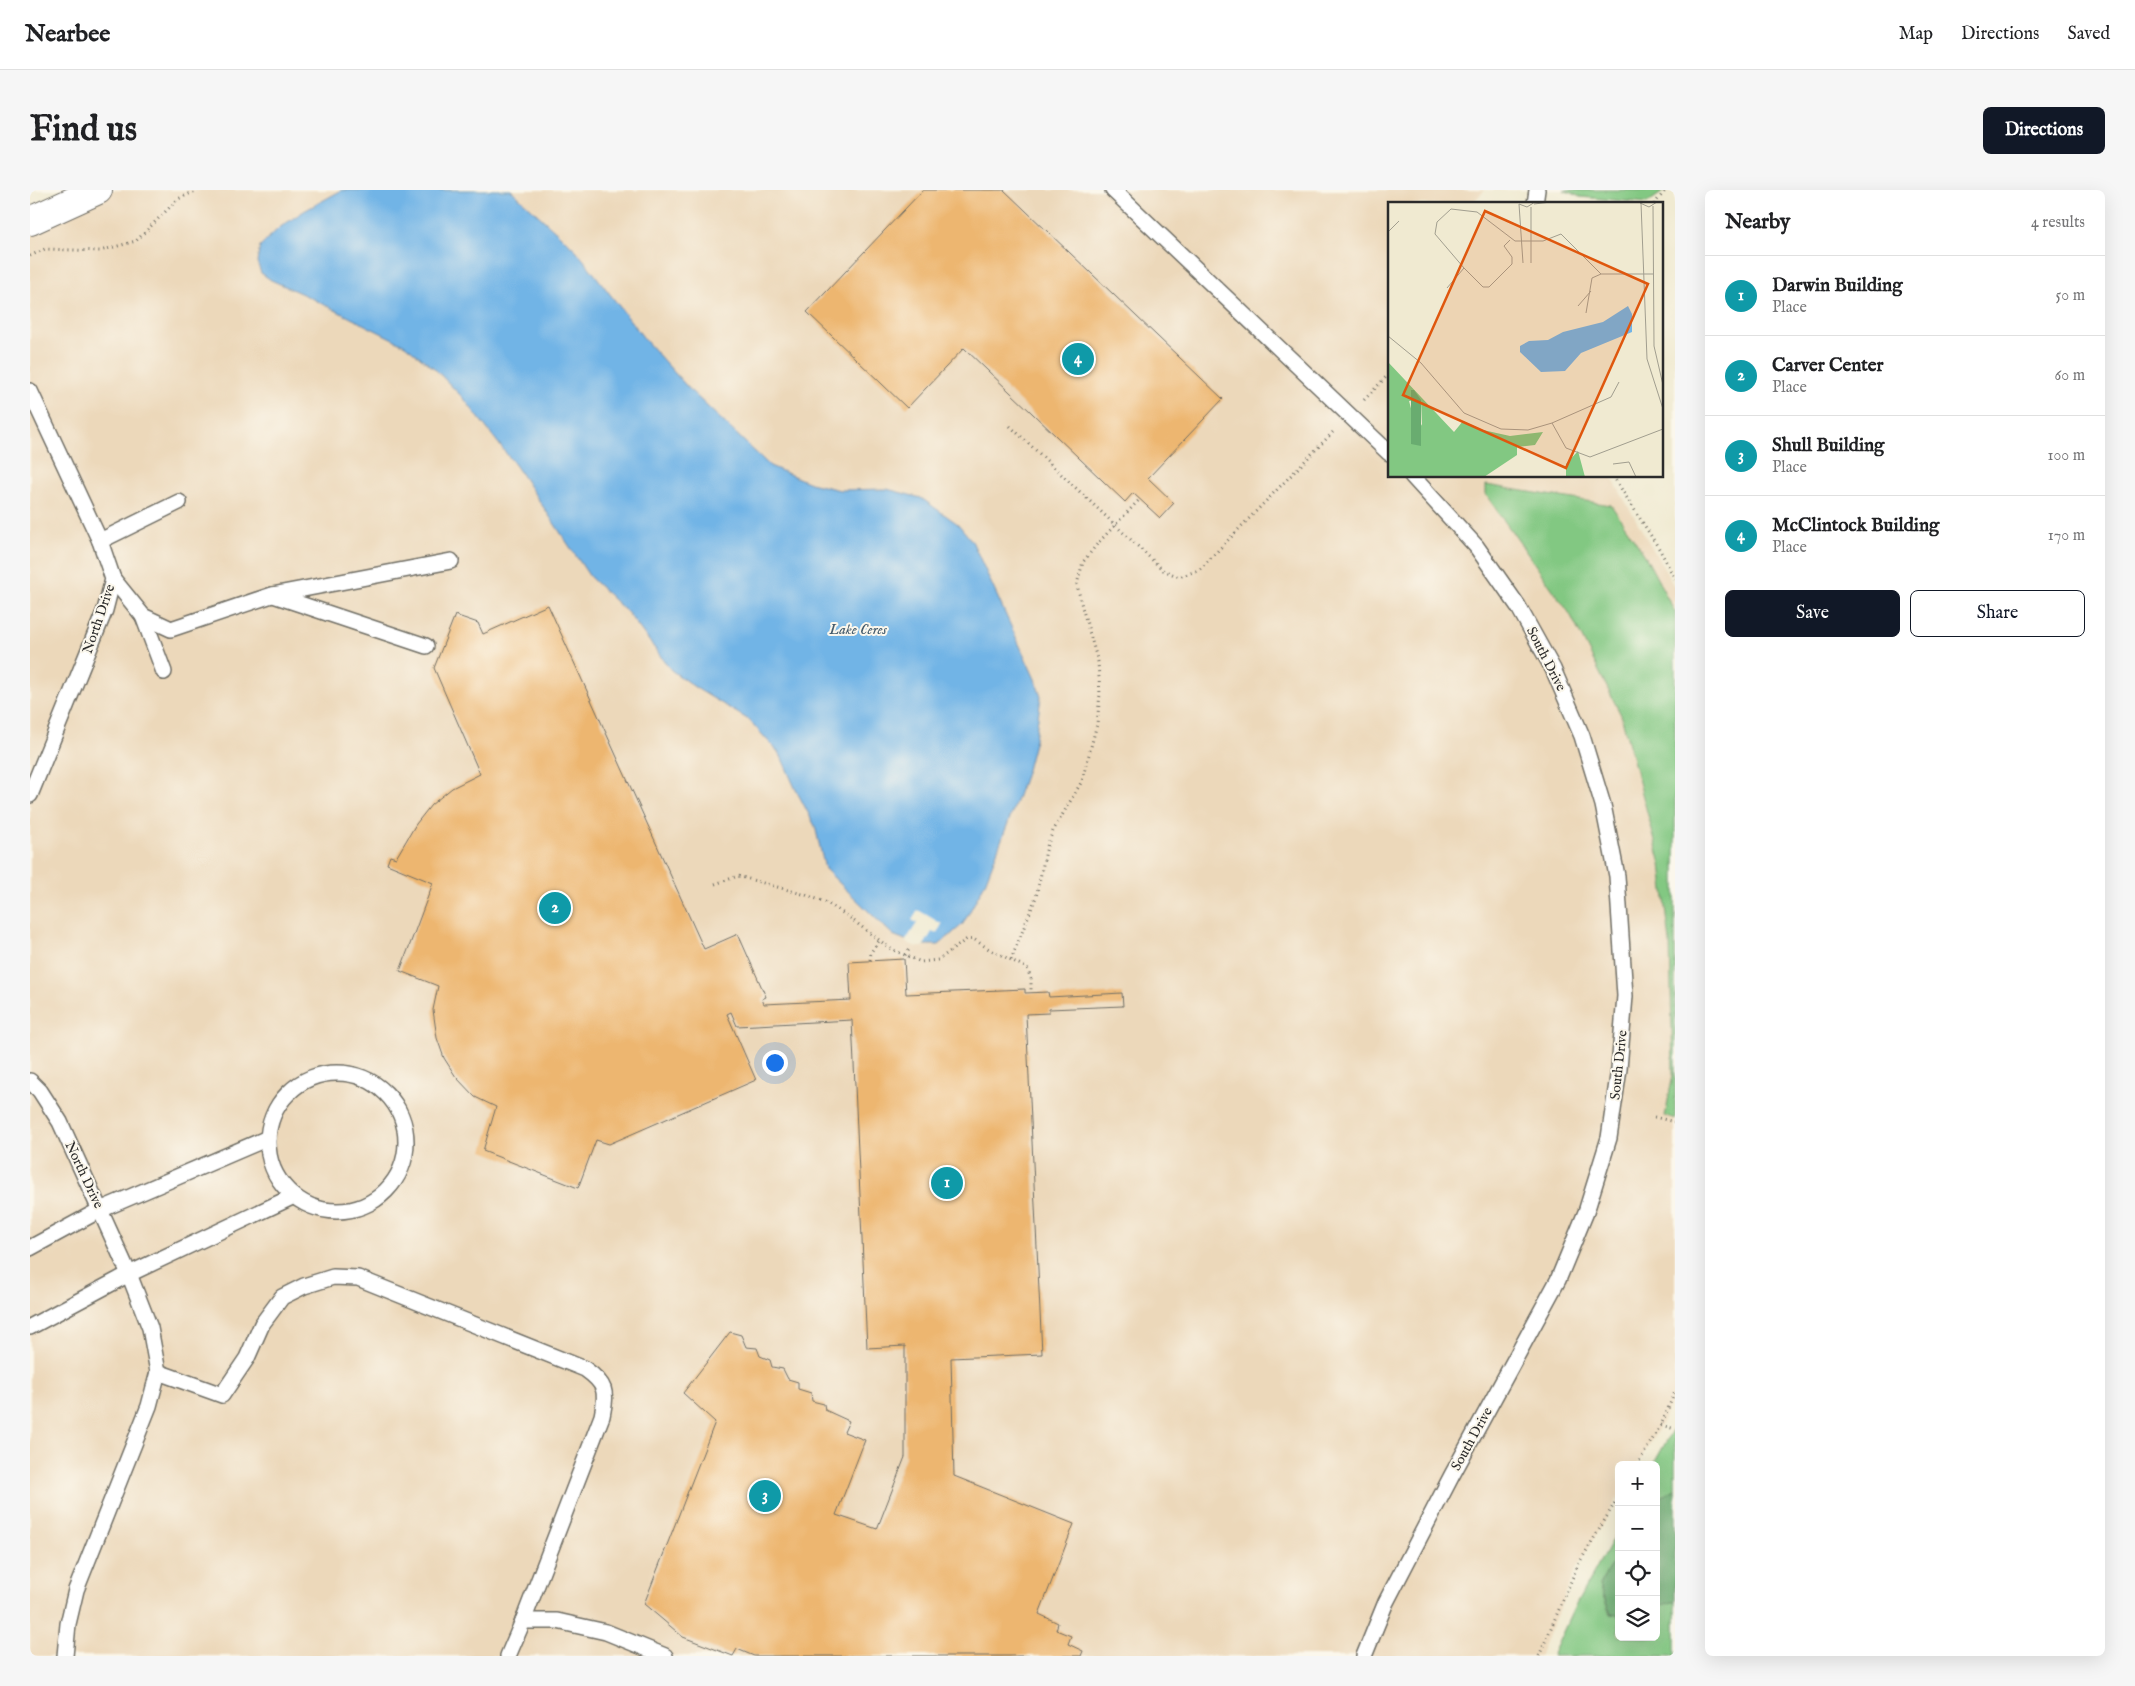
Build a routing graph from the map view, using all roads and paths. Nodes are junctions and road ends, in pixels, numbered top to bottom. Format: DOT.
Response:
graph roads {
  1 [pos="98,190"];
  2 [pos="198,190"];
  3 [pos="1113,190"];
  4 [pos="1666,190"];
  5 [pos="1656,202"];
  6 [pos="30,221"];
  7 [pos="30,256"];
  8 [pos="1388,377"];
  9 [pos="30,391"];
  10 [pos="1349,415"];
  11 [pos="1010,426"];
  12 [pos="1388,450"];
  13 [pos="1414,478"];
  14 [pos="1614,478"];
  15 [pos="1140,499"];
  16 [pos="179,502"];
  17 [pos="1116,524"];
  18 [pos="100,541"];
  19 [pos="451,561"];
  20 [pos="1675,578"];
  21 [pos="113,579"];
  22 [pos="272,595"];
  23 [pos="143,616"];
  24 [pos="426,646"];
  25 [pos="164,672"];
  26 [pos="30,795"];
  27 [pos="715,884"];
  28 [pos="878,942"];
  29 [pos="911,947"];
  30 [pos="906,955"];
  31 [pos="870,960"];
  32 [pos="1011,960"];
  33 [pos="1031,992"];
  34 [pos="30,1081"];
  35 [pos="1654,1117"];
  36 [pos="1675,1122"];
  37 [pos="268,1138"];
  38 [pos="294,1196"];
  39 [pos="100,1210"];
  40 [pos="30,1248"];
  41 [pos="129,1274"];
  42 [pos="30,1327"];
  43 [pos="158,1372"];
  44 [pos="1675,1392"];
  45 [pos="1661,1425"];
  46 [pos="1675,1429"];
  47 [pos="1640,1461"];
  48 [pos="1615,1503"];
  49 [pos="523,1620"];
  50 [pos="65,1656"];
  51 [pos="508,1656"];
  52 [pos="665,1656"];
  53 [pos="1364,1656"];
  54 [pos="1539,1656"];
  1 -- 6 [label="street"];
  2 -- 7 [label="path"];
  3 -- 10 [label="lane"];
  4 -- 5 [label="path"];
  8 -- 10 [label="path"];
  9 -- 18 [label="lane, North Drive"];
  10 -- 12 [label="lane"];
  10 -- 17 [label="path"];
  11 -- 17 [label="path"];
  13 -- 53 [label="lane, South Drive"];
  14 -- 20 [label="path"];
  15 -- 17 [label="path"];
  16 -- 18 [label="lane"];
  17 -- 32 [label="path"];
  18 -- 21 [label="lane, North Drive"];
  19 -- 22 [label="lane"];
  21 -- 23 [label="lane"];
  21 -- 26 [label="lane, North Drive"];
  22 -- 23 [label="lane"];
  22 -- 24 [label="lane"];
  23 -- 25 [label="lane"];
  27 -- 28 [label="path"];
  28 -- 30 [label="path"];
  28 -- 31 [label="path"];
  29 -- 30 [label="path"];
  30 -- 32 [label="path"];
  32 -- 33 [label="path"];
  34 -- 39 [label="lane, North Drive"];
  35 -- 36 [label="path"];
  37 -- 38 [label="lane"];
  37 -- 38 [label="lane"];
  37 -- 39 [label="lane"];
  38 -- 41 [label="lane"];
  39 -- 40 [label="lane"];
  39 -- 41 [label="lane, North Drive"];
  41 -- 42 [label="lane"];
  41 -- 43 [label="lane, North Drive"];
  43 -- 49 [label="lane"];
  43 -- 50 [label="lane"];
  44 -- 45 [label="path"];
  45 -- 46 [label="path"];
  45 -- 47 [label="path"];
  48 -- 54 [label="path"];
  49 -- 51 [label="lane"];
  49 -- 52 [label="lane"];
}
